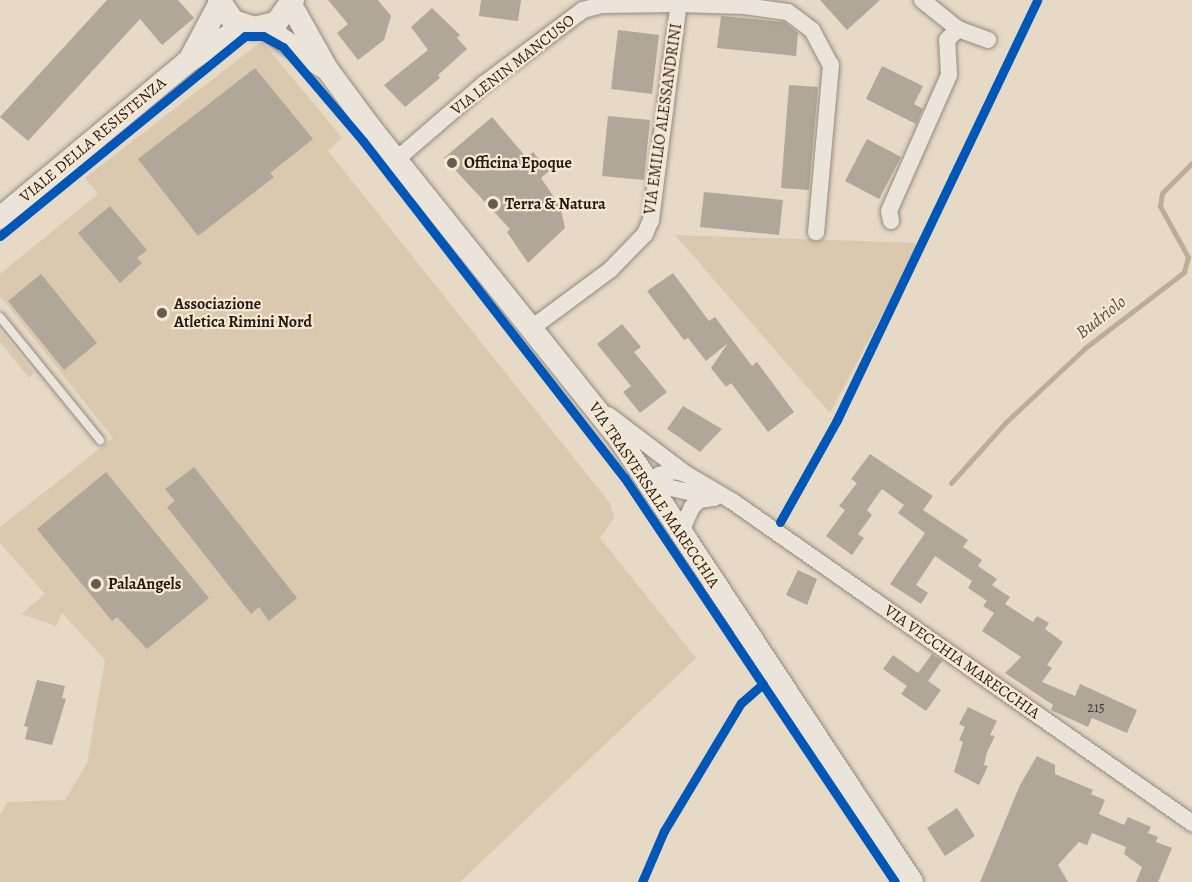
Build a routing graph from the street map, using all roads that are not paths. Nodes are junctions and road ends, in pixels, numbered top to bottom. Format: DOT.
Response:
graph roads {
  1 [pos="922,0"];
  2 [pos="220,1"];
  3 [pos="679,2"];
  4 [pos="292,3"];
  5 [pos="749,3"];
  6 [pos="254,27"];
  7 [pos="958,29"];
  8 [pos="988,40"];
  9 [pos="187,62"];
  10 [pos="327,69"];
  11 [pos="397,159"];
  12 [pos="0,218"];
  13 [pos="891,221"];
  14 [pos="816,232"];
  15 [pos="0,317"];
  16 [pos="533,327"];
  17 [pos="592,403"];
  18 [pos="100,440"];
  19 [pos="687,474"];
  20 [pos="650,483"];
  21 [pos="714,498"];
  22 [pos="732,501"];
  23 [pos="687,539"];
  24 [pos="1192,823"];
  25 [pos="912,882"];
  1 -- 7 [label="street"];
  2 -- 6 [label="street, VIA TRASVERSALE MARECCHIA"];
  2 -- 9 [label="street, VIALE DELLA RESISTENZA"];
  3 -- 5 [label="street, VIA LENIN MANCUSO"];
  3 -- 11 [label="street, VIA LENIN MANCUSO"];
  3 -- 16 [label="street, VIA EMILIO ALESSANDRINI"];
  4 -- 6 [label="street, VIALE DELLA RESISTENZA"];
  4 -- 10 [label="street, VIA TRASVERSALE MARECCHIA"];
  5 -- 14 [label="street, VIA LENIN MANCUSO"];
  6 -- 9 [label="street, VIALE DELLA RESISTENZA"];
  6 -- 10 [label="street, VIA TRASVERSALE MARECCHIA"];
  7 -- 8 [label="street"];
  7 -- 13 [label="street"];
  9 -- 12 [label="street, VIALE DELLA RESISTENZA"];
  10 -- 11 [label="street, VIA TRASVERSALE MARECCHIA"];
  11 -- 16 [label="street, VIA TRASVERSALE MARECCHIA"];
  15 -- 18 [label="lane"];
  16 -- 17 [label="street, VIA TRASVERSALE MARECCHIA"];
  17 -- 19 [label="street, VIA VECCHIA MARECCHIA"];
  17 -- 20 [label="street, VIA TRASVERSALE MARECCHIA"];
  19 -- 20 [label="street"];
  19 -- 22 [label="street, VIA VECCHIA MARECCHIA"];
  20 -- 21 [label="street, VIA VECCHIA MARECCHIA"];
  20 -- 23 [label="street, VIA TRASVERSALE MARECCHIA"];
  21 -- 22 [label="street, VIA VECCHIA MARECCHIA"];
  21 -- 23 [label="street"];
  22 -- 24 [label="street, VIA VECCHIA MARECCHIA"];
  23 -- 25 [label="street, VIA TRASVERSALE MARECCHIA"];
}
